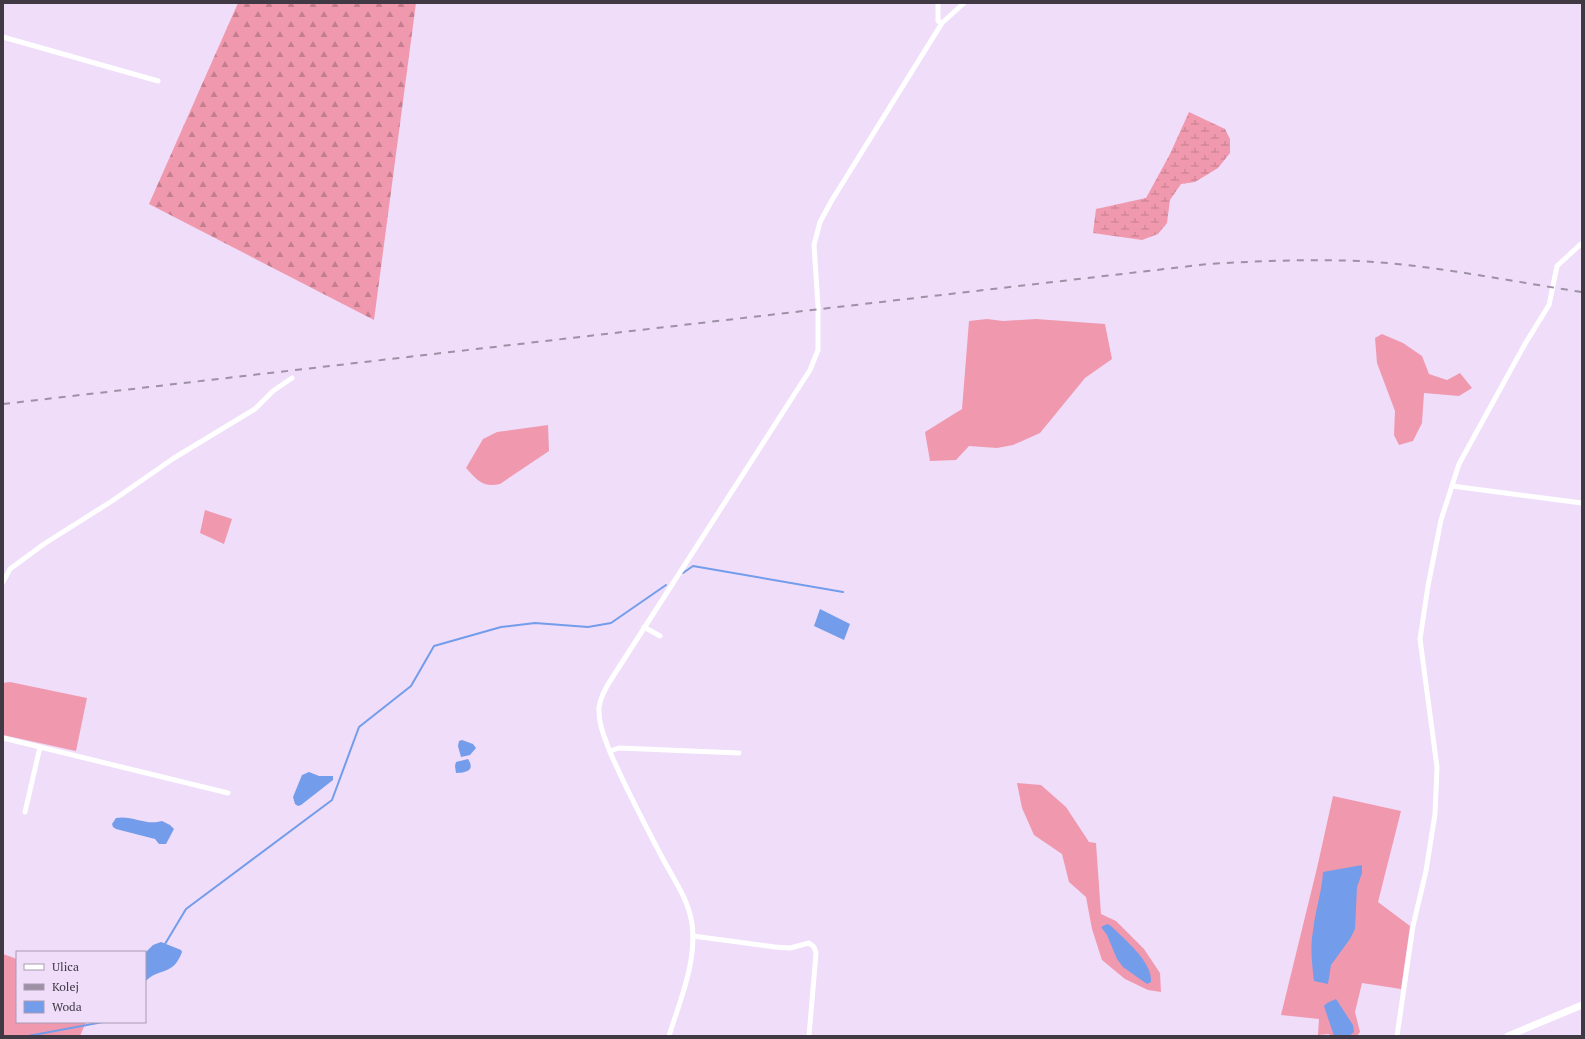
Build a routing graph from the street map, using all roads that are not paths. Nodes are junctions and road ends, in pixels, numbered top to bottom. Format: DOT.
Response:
graph roads {
  1 [pos="938,3"];
  2 [pos="964,3"];
  3 [pos="942,23"];
  4 [pos="3,37"];
  5 [pos="158,82"];
  6 [pos="1582,243"];
  7 [pos="292,378"];
  8 [pos="1452,486"];
  9 [pos="1582,503"];
  10 [pos="3,582"];
  11 [pos="644,627"];
  12 [pos="660,636"];
  13 [pos="3,738"];
  14 [pos="40,747"];
  15 [pos="610,751"];
  16 [pos="739,753"];
  17 [pos="228,793"];
  18 [pos="25,812"];
  19 [pos="693,936"];
  20 [pos="1582,1005"];
  21 [pos="669,1036"];
  22 [pos="810,1036"];
  23 [pos="1397,1036"];
  24 [pos="1508,1036"];
  1 -- 3 [label="street"];
  2 -- 3 [label="street"];
  3 -- 11 [label="street"];
  4 -- 5 [label="street"];
  6 -- 8 [label="street"];
  7 -- 10 [label="street"];
  8 -- 9 [label="street"];
  8 -- 23 [label="street"];
  11 -- 12 [label="street"];
  11 -- 15 [label="street"];
  13 -- 14 [label="street"];
  14 -- 17 [label="street"];
  14 -- 18 [label="street"];
  15 -- 16 [label="street"];
  15 -- 19 [label="street"];
  19 -- 21 [label="street"];
  19 -- 22 [label="street"];
  20 -- 24 [label="main road"];
}
